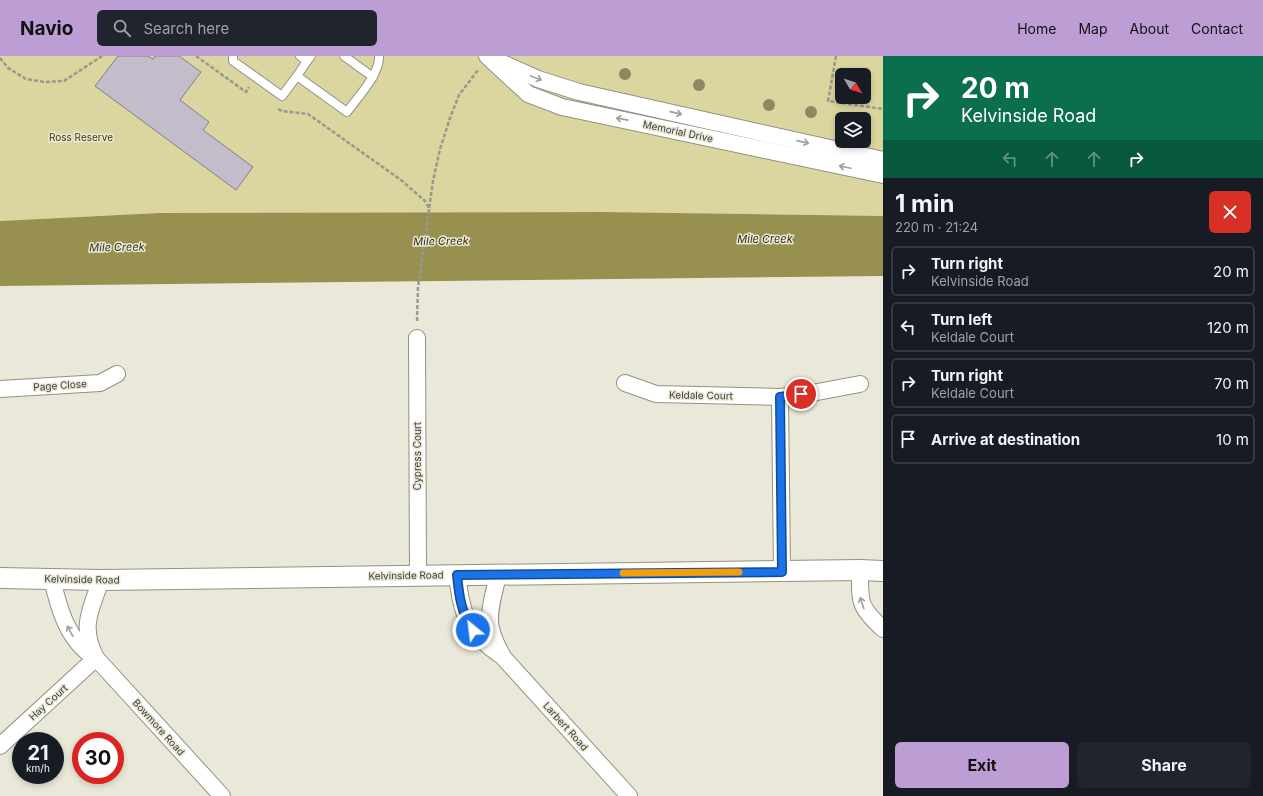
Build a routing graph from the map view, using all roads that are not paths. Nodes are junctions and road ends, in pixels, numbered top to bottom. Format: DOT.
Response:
graph roads {
  1 [pos="233,56"];
  2 [pos="300,56"];
  3 [pos="344,56"];
  4 [pos="379,56"];
  5 [pos="488,56"];
  6 [pos="309,59"];
  7 [pos="297,76"];
  8 [pos="373,77"];
  9 [pos="882,159"];
  10 [pos="883,175"];
  11 [pos="417,338"];
  12 [pos="117,374"];
  13 [pos="625,383"];
  14 [pos="860,384"];
  15 [pos="0,389"];
  16 [pos="780,397"];
  17 [pos="860,570"];
  18 [pos="883,571"];
  19 [pos="782,572"];
  20 [pos="418,575"];
  21 [pos="457,575"];
  22 [pos="498,575"];
  23 [pos="0,578"];
  24 [pos="52,579"];
  25 [pos="101,580"];
  26 [pos="883,629"];
  27 [pos="502,656"];
  28 [pos="96,658"];
  29 [pos="0,746"];
  30 [pos="222,796"];
  31 [pos="629,796"];
  1 -- 7 [label="lane"];
  2 -- 6 [label="lane"];
  3 -- 8 [label="lane"];
  4 -- 8 [label="lane"];
  5 -- 9 [label="street, Memorial Drive, one-way"];
  10 -- 5 [label="street, Memorial Drive, one-way"];
  6 -- 7 [label="lane"];
  7 -- 8 [label="lane"];
  11 -- 20 [label="street, Cypress Court"];
  12 -- 15 [label="street, Page Close"];
  13 -- 16 [label="street, Keldale Court"];
  14 -- 16 [label="street, Keldale Court"];
  16 -- 19 [label="street"];
  17 -- 18 [label="street, Kelvinside Road"];
  17 -- 19 [label="street, Kelvinside Road"];
  26 -- 17 [label="street, one-way"];
  19 -- 22 [label="street, Kelvinside Road"];
  20 -- 21 [label="street, Kelvinside Road"];
  20 -- 25 [label="street, Kelvinside Road"];
  21 -- 22 [label="street, Kelvinside Road"];
  21 -- 27 [label="street, Larbert Road"];
  22 -- 27 [label="street, Larbert Road"];
  23 -- 24 [label="street, Kelvinside Road"];
  24 -- 25 [label="street, Kelvinside Road"];
  28 -- 24 [label="street, Bowmore Road, one-way"];
  25 -- 28 [label="street, Bowmore Road"];
  27 -- 31 [label="street, Larbert Road"];
  28 -- 29 [label="street, Hay Court"];
  28 -- 30 [label="street, Bowmore Road"];
}
